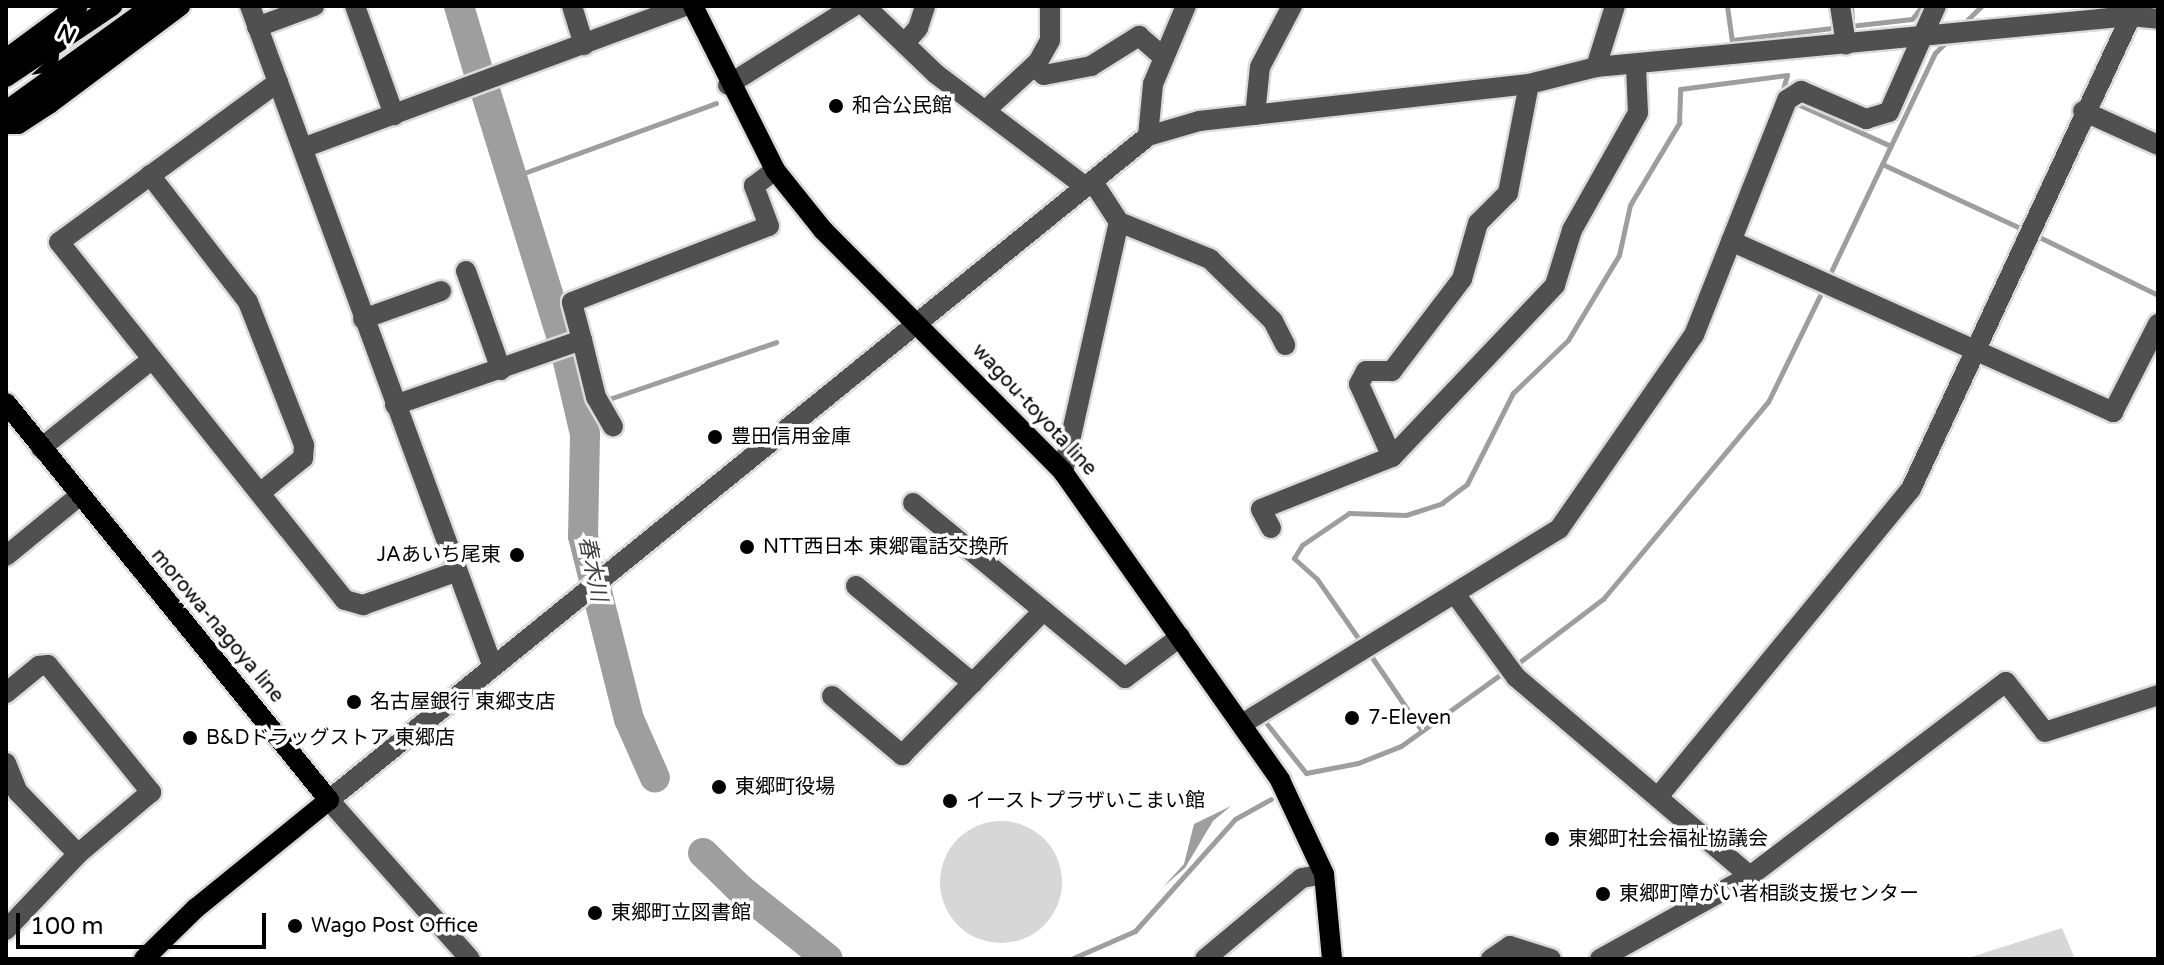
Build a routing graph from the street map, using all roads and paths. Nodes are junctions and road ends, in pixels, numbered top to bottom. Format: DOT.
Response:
graph roads {
  1 [pos="78,6"];
  2 [pos="112,6"];
  3 [pos="152,6"];
  4 [pos="180,6"];
  5 [pos="250,6"];
  6 [pos="314,6"];
  7 [pos="355,6"];
  8 [pos="572,6"];
  9 [pos="685,6"];
  10 [pos="693,6"];
  11 [pos="854,6"];
  12 [pos="865,6"];
  13 [pos="925,6"];
  14 [pos="1050,6"];
  15 [pos="1186,6"];
  16 [pos="1292,6"];
  17 [pos="1615,6"];
  18 [pos="1840,6"];
  19 [pos="1936,6"];
  20 [pos="2131,16"];
  21 [pos="2158,19"];
  22 [pos="257,27"];
  23 [pos="1919,35"];
  24 [pos="905,43"];
  25 [pos="584,45"];
  26 [pos="1846,45"];
  27 [pos="1164,58"];
  28 [pos="1034,66"];
  29 [pos="1596,67"];
  30 [pos="1636,67"];
  31 [pos="11,68"];
  32 [pos="278,82"];
  33 [pos="1529,84"];
  34 [pos="728,85"];
  35 [pos="986,110"];
  36 [pos="6,111"];
  37 [pos="2083,111"];
  38 [pos="394,115"];
  39 [pos="1255,115"];
  40 [pos="6,124"];
  41 [pos="1148,136"];
  42 [pos="2158,145"];
  43 [pos="303,148"];
  44 [pos="775,170"];
  45 [pos="150,175"];
  46 [pos="1089,184"];
  47 [pos="1119,222"];
  48 [pos="1731,241"];
  49 [pos="466,271"];
  50 [pos="441,291"];
  51 [pos="363,319"];
  52 [pos="919,322"];
  53 [pos="2158,324"];
  54 [pos="582,340"];
  55 [pos="1285,345"];
  56 [pos="1979,349"];
  57 [pos="150,361"];
  58 [pos="501,370"];
  59 [pos="6,403"];
  60 [pos="395,405"];
  61 [pos="613,426"];
  62 [pos="41,448"];
  63 [pos="1392,457"];
  64 [pos="1063,472"];
  65 [pos="260,493"];
  66 [pos="79,496"];
  67 [pos="913,503"];
  68 [pos="1271,528"];
  69 [pos="6,556"];
  70 [pos="455,572"];
  71 [pos="856,586"];
  72 [pos="1455,594"];
  73 [pos="1043,611"];
  74 [pos="1180,637"];
  75 [pos="493,667"];
  76 [pos="973,683"];
  77 [pos="6,693"];
  78 [pos="2158,695"];
  79 [pos="832,696"];
  80 [pos="1242,724"];
  81 [pos="10,767"];
  82 [pos="1658,797"];
  83 [pos="329,800"];
  84 [pos="78,854"];
  85 [pos="1324,874"];
  86 [pos="1750,876"];
  87 [pos="6,930"];
  88 [pos="463,957"];
  89 [pos="144,959"];
  90 [pos="1205,959"];
  91 [pos="1332,959"];
  92 [pos="1491,959"];
  93 [pos="1551,959"];
  94 [pos="1600,959"];
  1 -- 31 [label="main road"];
  2 -- 31 [label="main road"];
  3 -- 36 [label="main road"];
  4 -- 40 [label="main road"];
  5 -- 22 [label="street"];
  6 -- 22 [label="street"];
  7 -- 38 [label="street"];
  8 -- 25 [label="street"];
  9 -- 25 [label="street"];
  10 -- 34 [label="main road, wagou-toyota line"];
  11 -- 34 [label="street"];
  12 -- 24 [label="street"];
  13 -- 24 [label="street"];
  14 -- 28 [label="street"];
  15 -- 27 [label="street"];
  16 -- 39 [label="street"];
  17 -- 29 [label="street"];
  18 -- 26 [label="street"];
  19 -- 23 [label="street"];
  20 -- 21 [label="street"];
  20 -- 23 [label="street"];
  20 -- 37 [label="street"];
  22 -- 32 [label="street"];
  23 -- 26 [label="street"];
  23 -- 48 [label="street"];
  24 -- 35 [label="street"];
  25 -- 38 [label="street"];
  26 -- 30 [label="street"];
  27 -- 28 [label="street"];
  27 -- 41 [label="street"];
  28 -- 35 [label="street"];
  29 -- 30 [label="street"];
  29 -- 33 [label="street"];
  30 -- 63 [label="street"];
  32 -- 43 [label="street"];
  32 -- 45 [label="street"];
  33 -- 39 [label="street"];
  33 -- 63 [label="street"];
  34 -- 44 [label="main road, wagou-toyota line"];
  35 -- 46 [label="street"];
  37 -- 42 [label="street"];
  37 -- 56 [label="street"];
  38 -- 43 [label="street"];
  39 -- 41 [label="street"];
  41 -- 46 [label="street"];
  43 -- 51 [label="street"];
  44 -- 52 [label="main road, wagou-toyota line"];
  44 -- 54 [label="street"];
  45 -- 57 [label="street"];
  45 -- 65 [label="street"];
  46 -- 47 [label="street"];
  46 -- 52 [label="street"];
  47 -- 55 [label="street"];
  47 -- 64 [label="street"];
  48 -- 56 [label="street"];
  48 -- 72 [label="street"];
  49 -- 58 [label="street"];
  50 -- 51 [label="street"];
  51 -- 60 [label="street"];
  52 -- 64 [label="main road, wagou-toyota line"];
  52 -- 75 [label="street"];
  53 -- 56 [label="street"];
  54 -- 58 [label="street"];
  54 -- 61 [label="street"];
  56 -- 82 [label="street"];
  57 -- 62 [label="street"];
  57 -- 65 [label="street"];
  58 -- 60 [label="street"];
  59 -- 62 [label="main road, morowa-nagoya line"];
  60 -- 70 [label="street"];
  62 -- 66 [label="main road, morowa-nagoya line"];
  63 -- 68 [label="street"];
  64 -- 74 [label="main road, wagou-toyota line"];
  65 -- 70 [label="street"];
  66 -- 69 [label="street"];
  66 -- 83 [label="main road, morowa-nagoya line"];
  67 -- 73 [label="street"];
  70 -- 75 [label="street"];
  71 -- 76 [label="street"];
  72 -- 80 [label="street"];
  72 -- 82 [label="street"];
  73 -- 74 [label="street"];
  73 -- 76 [label="street"];
  74 -- 80 [label="main road, wagou-toyota line"];
  75 -- 83 [label="street"];
  76 -- 79 [label="street"];
  77 -- 84 [label="street"];
  78 -- 86 [label="street"];
  80 -- 85 [label="main road, wagou-toyota line"];
  81 -- 84 [label="street"];
  82 -- 86 [label="street"];
  83 -- 88 [label="street"];
  83 -- 89 [label="main road"];
  84 -- 87 [label="street"];
  85 -- 90 [label="street"];
  85 -- 91 [label="main road, wagou-toyota line"];
  86 -- 94 [label="street"];
  92 -- 93 [label="street"];
}
